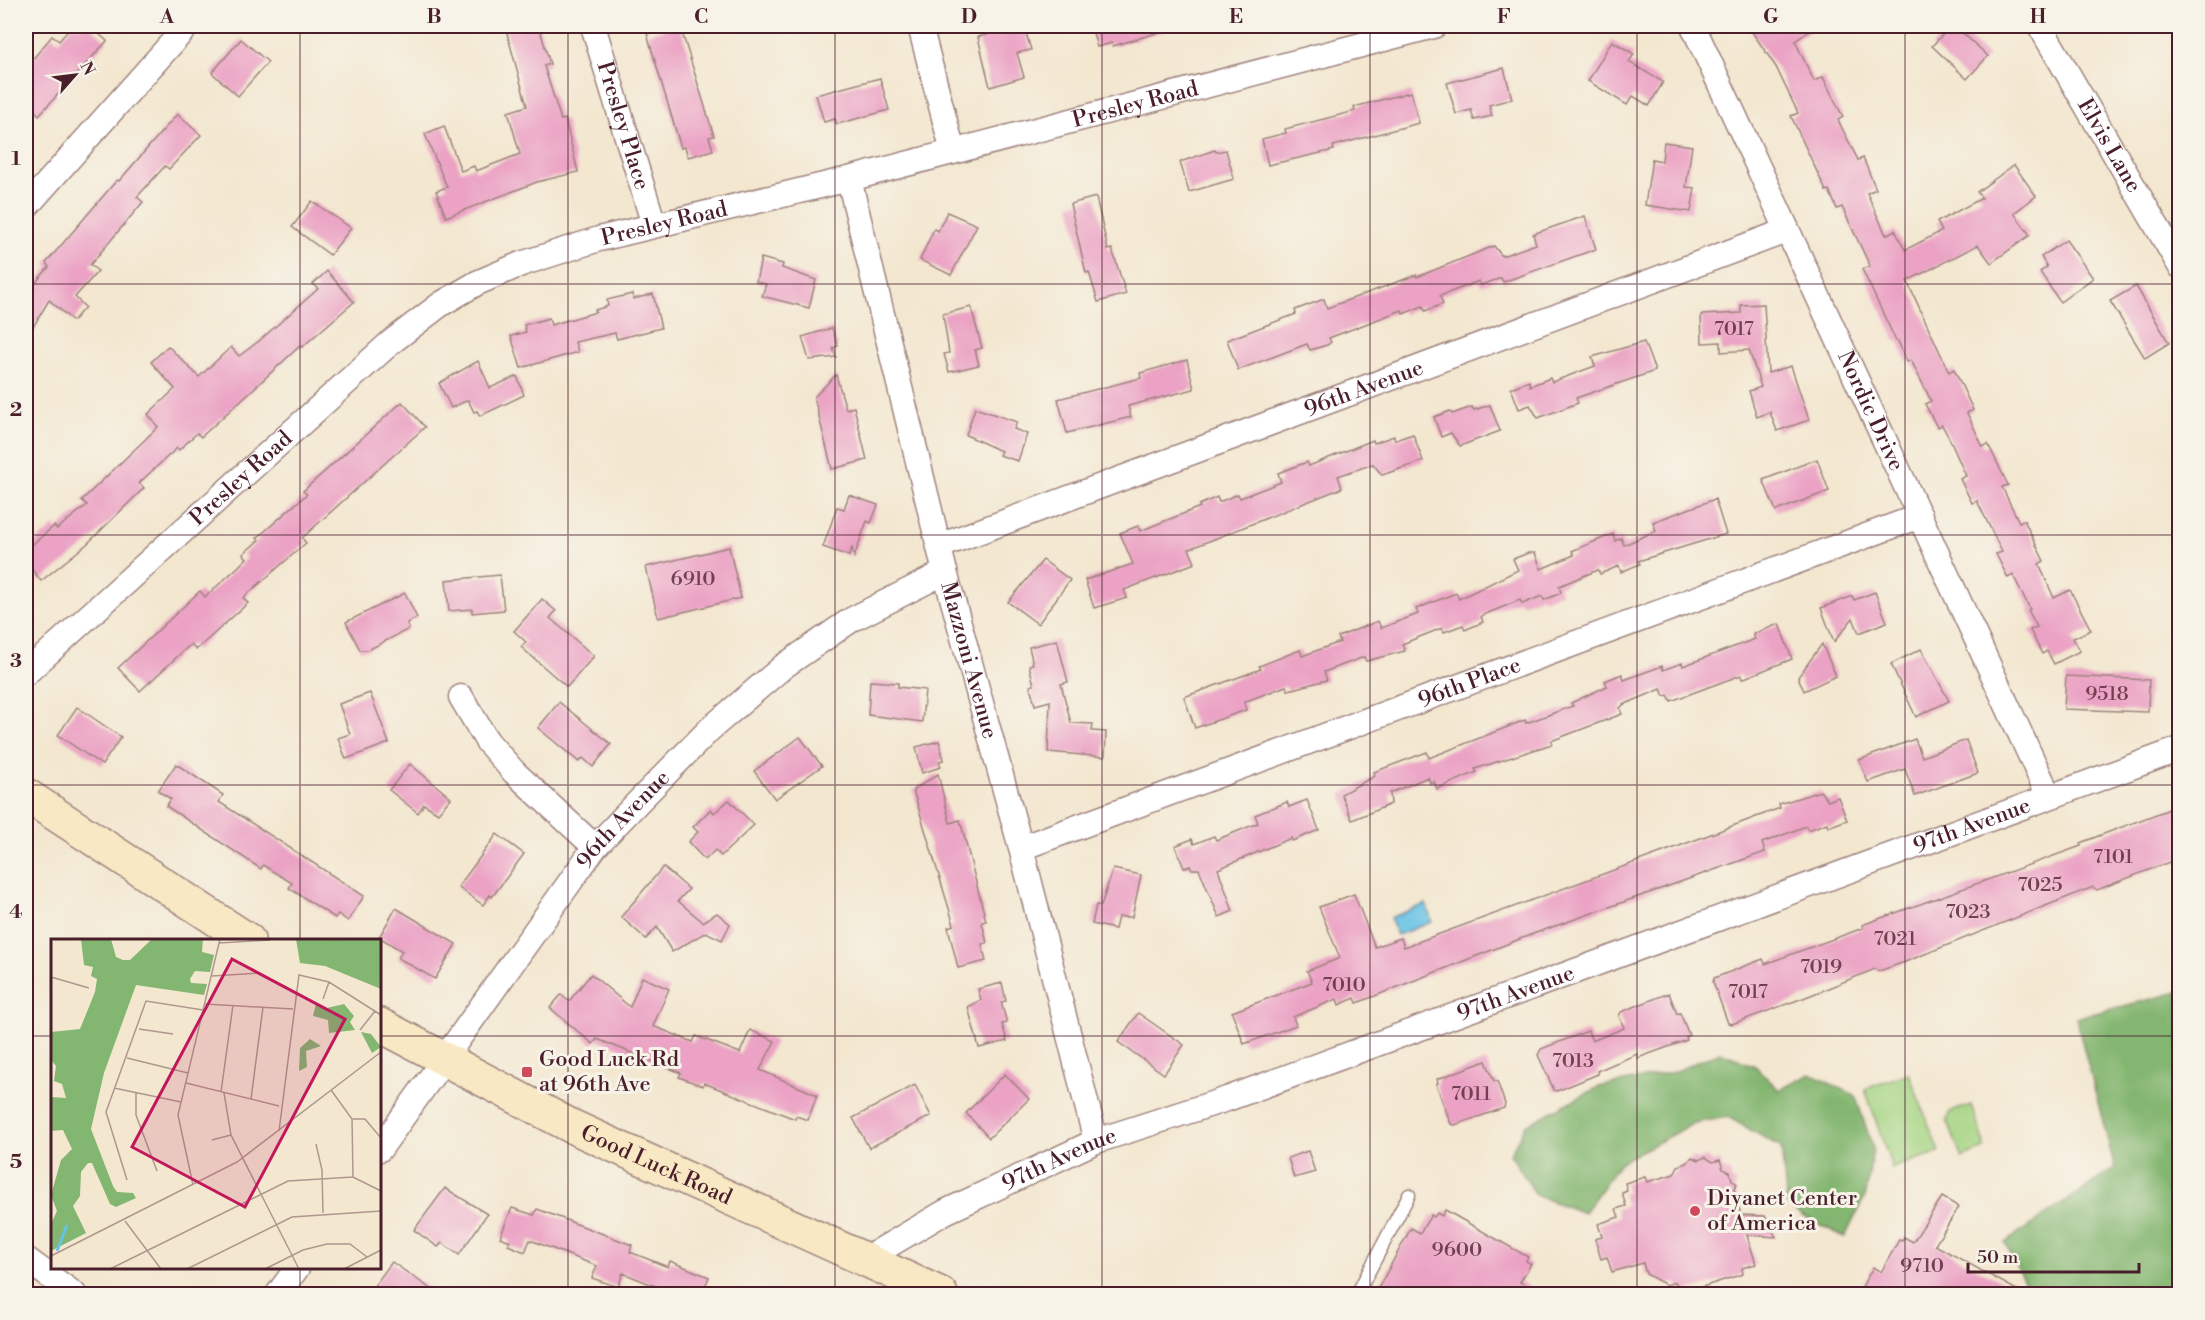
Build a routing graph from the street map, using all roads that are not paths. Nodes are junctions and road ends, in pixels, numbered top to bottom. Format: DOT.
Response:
graph roads {
  1 [pos="187,26"];
  2 [pos="593,26"];
  3 [pos="920,26"];
  4 [pos="1434,26"];
  5 [pos="1693,26"];
  6 [pos="2040,26"];
  7 [pos="953,152"];
  8 [pos="849,179"];
  9 [pos="26,207"];
  10 [pos="654,225"];
  11 [pos="1786,231"];
  12 [pos="2180,266"];
  13 [pos="1920,516"];
  14 [pos="940,546"];
  15 [pos="945,572"];
  16 [pos="26,673"];
  17 [pos="461,697"];
  18 [pos="2180,749"];
  19 [pos="26,795"];
  20 [pos="2049,796"];
  21 [pos="595,847"];
  22 [pos="1020,848"];
  23 [pos="246,939"];
  24 [pos="381,1026"];
  25 [pos="442,1060"];
  26 [pos="1096,1141"];
  27 [pos="381,1148"];
  28 [pos="1409,1195"];
  29 [pos="26,1259"];
  30 [pos="864,1260"];
  31 [pos="296,1269"];
  32 [pos="74,1294"];
  33 [pos="278,1294"];
  34 [pos="941,1294"];
  35 [pos="1357,1294"];
  1 -- 9 [label="street"];
  2 -- 10 [label="street, Presley Place"];
  3 -- 7 [label="street"];
  4 -- 7 [label="street, Presley Road"];
  5 -- 11 [label="street, Nordic Drive"];
  6 -- 12 [label="street, Elvis Lane"];
  7 -- 8 [label="street, Presley Road"];
  8 -- 10 [label="street, Presley Road"];
  8 -- 14 [label="street, Mazzoni Avenue"];
  10 -- 16 [label="street, Presley Road"];
  11 -- 13 [label="street, Nordic Drive"];
  11 -- 14 [label="street, 96th Avenue"];
  13 -- 20 [label="street, Nordic Drive"];
  13 -- 22 [label="street, 96th Place"];
  14 -- 15 [label="street, Mazzoni Avenue"];
  15 -- 21 [label="street, 96th Avenue"];
  15 -- 22 [label="street, Mazzoni Avenue"];
  17 -- 21 [label="street"];
  18 -- 20 [label="street, 97th Avenue"];
  19 -- 23 [label="main road"];
  20 -- 26 [label="street, 97th Avenue"];
  21 -- 25 [label="street, 96th Avenue"];
  22 -- 26 [label="street, Mazzoni Avenue"];
  24 -- 25 [label="main road, Good Luck Road"];
  25 -- 27 [label="street, 96th Avenue"];
  25 -- 30 [label="main road, Good Luck Road"];
  26 -- 30 [label="street, 97th Avenue"];
  28 -- 35 [label="lane"];
  29 -- 32 [label="street"];
  30 -- 34 [label="main road, Good Luck Road"];
  31 -- 33 [label="street"];
}
